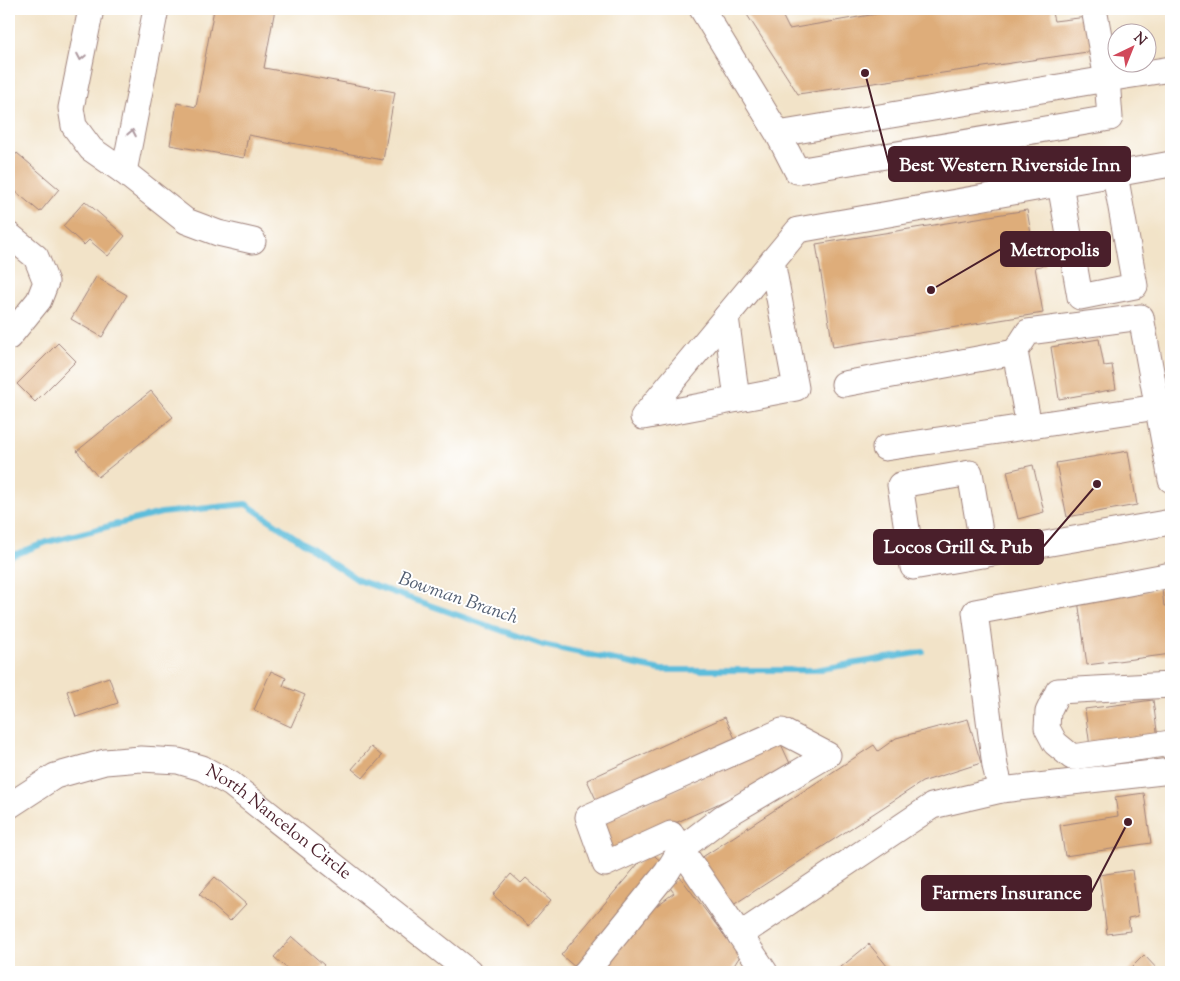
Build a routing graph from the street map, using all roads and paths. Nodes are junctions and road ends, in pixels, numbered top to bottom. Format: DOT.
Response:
graph roads {
  1 [pos="91,9"];
  2 [pos="156,9"];
  3 [pos="702,9"];
  4 [pos="1094,9"];
  5 [pos="1171,69"];
  6 [pos="1107,79"];
  7 [pos="778,134"];
  8 [pos="1171,164"];
  9 [pos="124,172"];
  10 [pos="1115,174"];
  11 [pos="1060,184"];
  12 [pos="9,235"];
  13 [pos="253,241"];
  14 [pos="772,261"];
  15 [pos="726,317"];
  16 [pos="9,337"];
  17 [pos="1015,352"];
  18 [pos="844,384"];
  19 [pos="737,399"];
  20 [pos="1164,406"];
  21 [pos="1029,426"];
  22 [pos="885,448"];
  23 [pos="1171,480"];
  24 [pos="1171,522"];
  25 [pos="984,555"];
  26 [pos="1171,575"];
  27 [pos="1171,685"];
  28 [pos="1171,743"];
  29 [pos="1171,771"];
  30 [pos="1001,790"];
  31 [pos="9,806"];
  32 [pos="681,849"];
  33 [pos="750,958"];
  34 [pos="469,972"];
  35 [pos="586,972"];
  1 -- 9 [label="street, one-way"];
  9 -- 2 [label="street, one-way"];
  3 -- 7 [label="street"];
  4 -- 6 [label="street"];
  5 -- 6 [label="street"];
  6 -- 7 [label="street"];
  6 -- 7 [label="street"];
  8 -- 10 [label="street"];
  9 -- 13 [label="street"];
  10 -- 11 [label="street"];
  10 -- 11 [label="street"];
  11 -- 14 [label="street"];
  12 -- 16 [label="street"];
  14 -- 15 [label="street"];
  14 -- 19 [label="street"];
  15 -- 19 [label="street"];
  15 -- 19 [label="street"];
  17 -- 18 [label="street"];
  17 -- 20 [label="street"];
  17 -- 21 [label="street"];
  20 -- 21 [label="street"];
  20 -- 23 [label="street"];
  21 -- 22 [label="street"];
  24 -- 25 [label="street"];
  26 -- 30 [label="street"];
  27 -- 28 [label="street"];
  29 -- 30 [label="street"];
  30 -- 33 [label="street"];
  31 -- 34 [label="street, North Nancelon Circle"];
  32 -- 32 [label="street"];
  32 -- 33 [label="street"];
  32 -- 35 [label="street"];
}
